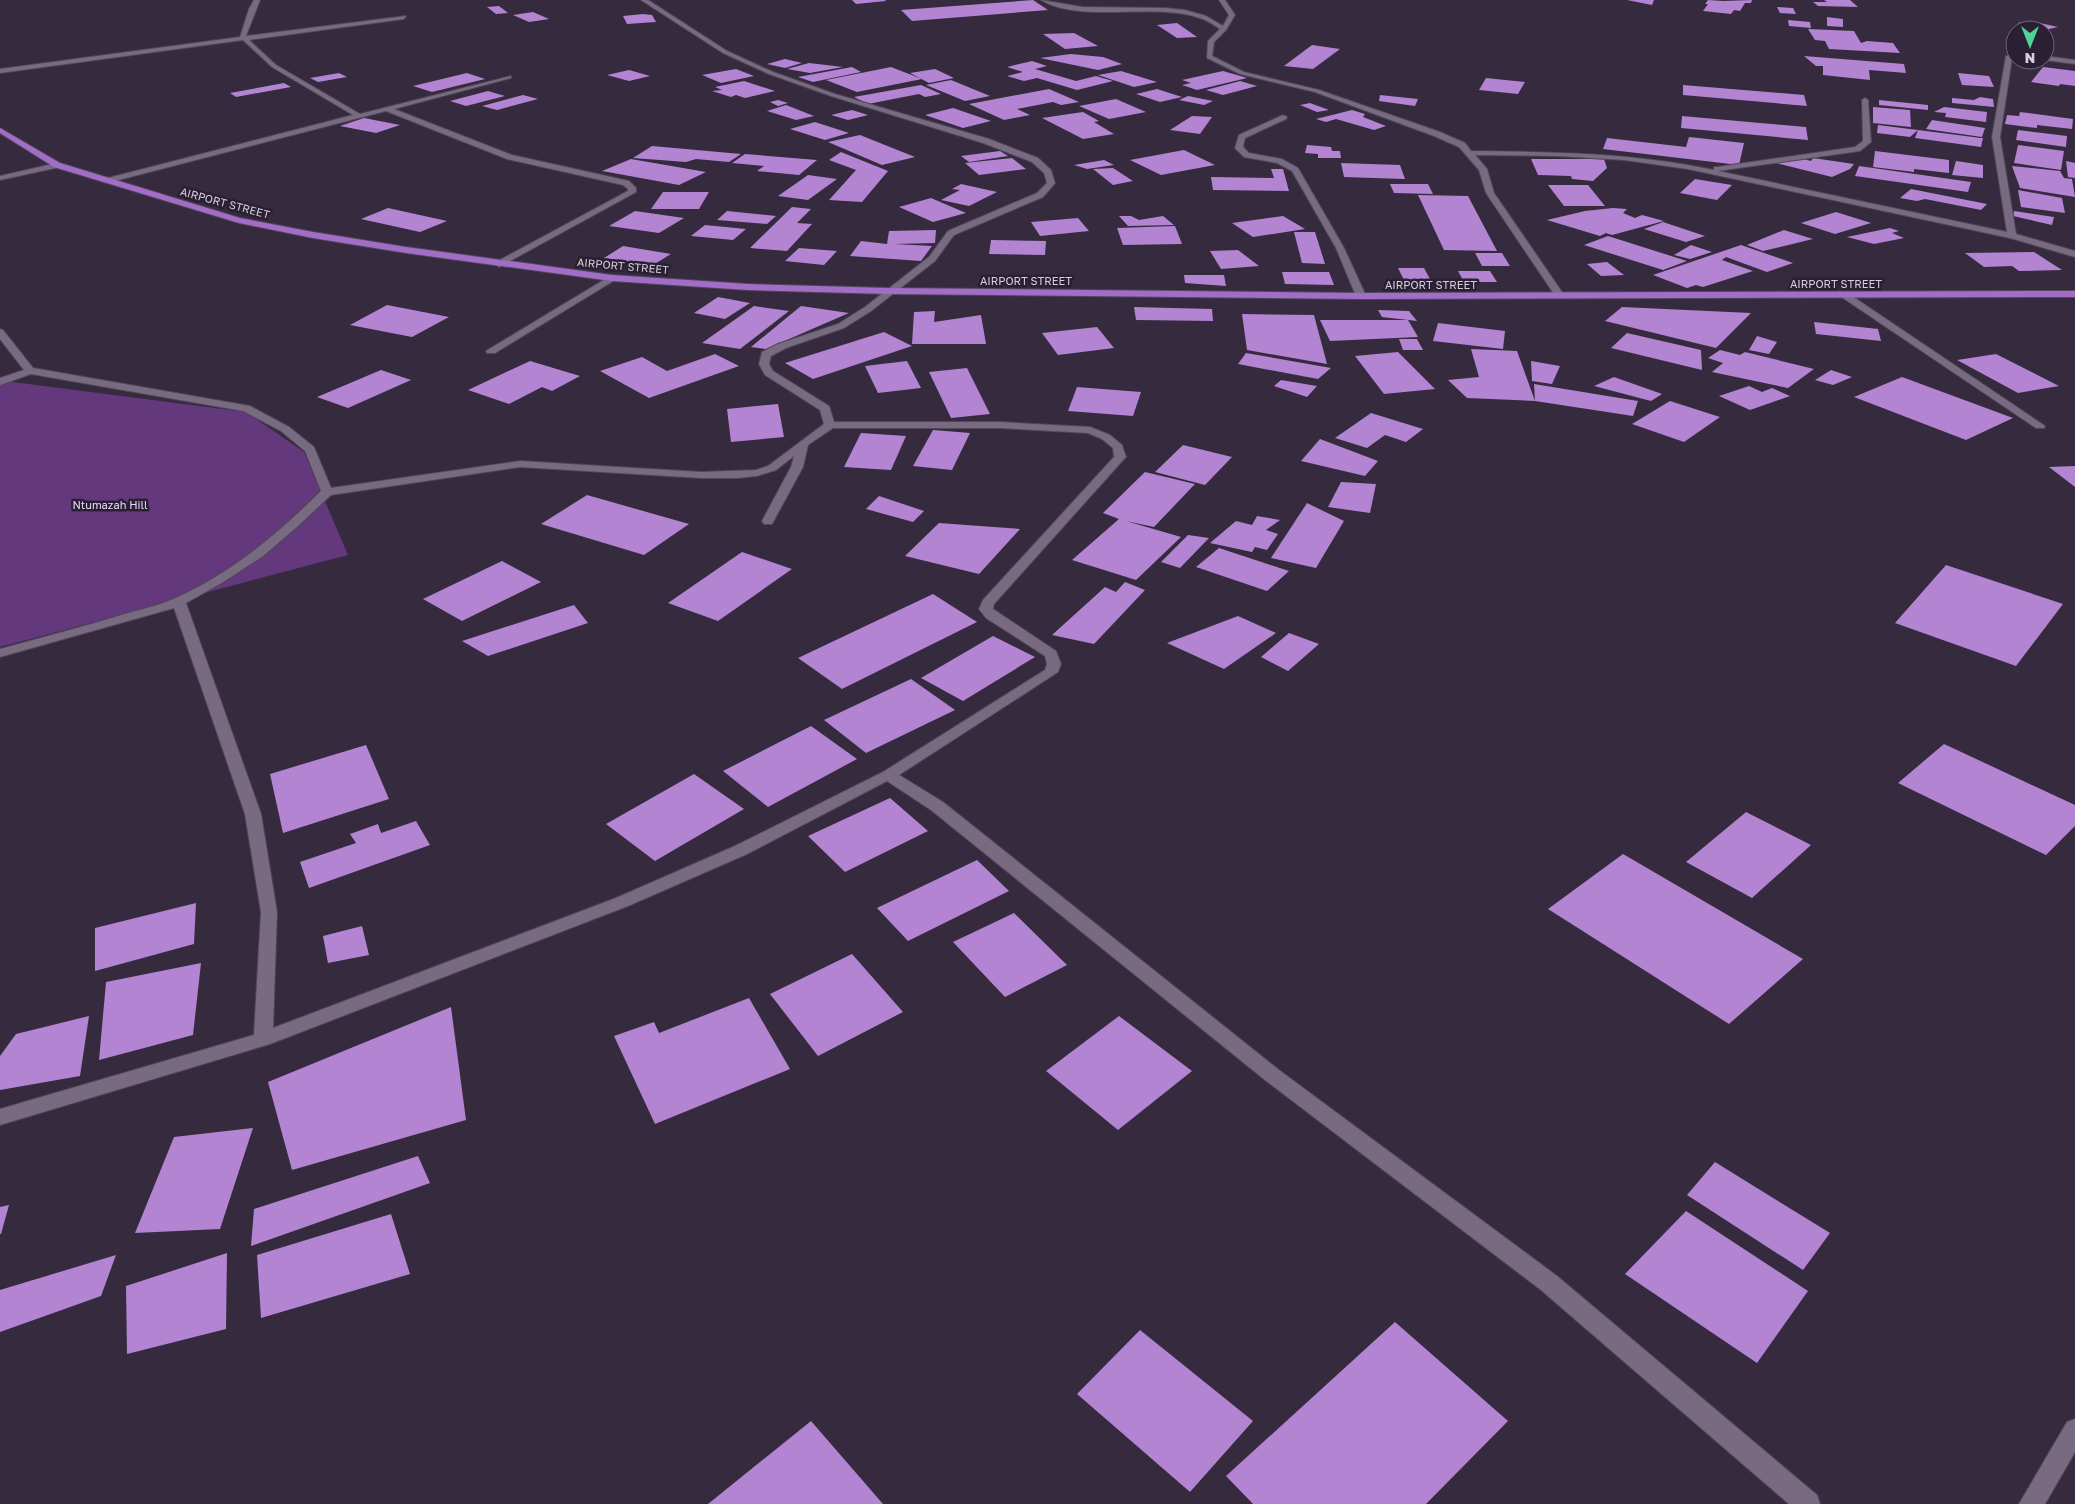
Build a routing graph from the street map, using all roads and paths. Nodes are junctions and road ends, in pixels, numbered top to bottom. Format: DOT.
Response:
graph roads {
  1 [pos="257,0"];
  2 [pos="644,0"];
  3 [pos="1044,0"];
  4 [pos="1222,0"];
  5 [pos="404,17"];
  6 [pos="1224,29"];
  7 [pos="243,37"];
  8 [pos="2055,59"];
  9 [pos="2075,62"];
  10 [pos="2006,70"];
  11 [pos="0,71"];
  12 [pos="509,78"];
  13 [pos="1865,100"];
  14 [pos="386,108"];
  15 [pos="357,116"];
  16 [pos="1283,116"];
  17 [pos="0,130"];
  18 [pos="1469,152"];
  19 [pos="57,165"];
  20 [pos="1707,171"];
  21 [pos="0,178"];
  22 [pos="107,182"];
  23 [pos="2012,236"];
  24 [pos="2075,254"];
  25 [pos="499,264"];
  26 [pos="612,278"];
  27 [pos="889,291"];
  28 [pos="2075,294"];
  29 [pos="1559,295"];
  30 [pos="1361,296"];
  31 [pos="1846,296"];
  32 [pos="0,332"];
  33 [pos="491,351"];
  34 [pos="30,371"];
  35 [pos="0,382"];
  36 [pos="830,425"];
  37 [pos="2040,426"];
  38 [pos="802,444"];
  39 [pos="327,492"];
  40 [pos="768,521"];
  41 [pos="179,602"];
  42 [pos="0,653"];
  43 [pos="888,775"];
  44 [pos="263,1039"];
  45 [pos="0,1117"];
  46 [pos="2075,1430"];
  47 [pos="1808,1504"];
  48 [pos="2031,1504"];
  1 -- 7 [label="street"];
  2 -- 27 [label="street"];
  3 -- 6 [label="street"];
  4 -- 6 [label="street"];
  5 -- 7 [label="street"];
  6 -- 18 [label="street"];
  7 -- 11 [label="street"];
  7 -- 15 [label="street"];
  8 -- 9 [label="street"];
  10 -- 23 [label="street"];
  12 -- 14 [label="street"];
  13 -- 20 [label="street"];
  14 -- 15 [label="street"];
  14 -- 25 [label="street"];
  15 -- 22 [label="street"];
  16 -- 30 [label="street"];
  17 -- 19 [label="highway, AIRPORT STREET"];
  18 -- 20 [label="street"];
  18 -- 29 [label="street"];
  19 -- 21 [label="street"];
  19 -- 22 [label="highway, AIRPORT STREET"];
  20 -- 23 [label="street"];
  22 -- 25 [label="highway, AIRPORT STREET"];
  23 -- 24 [label="street"];
  25 -- 26 [label="highway, AIRPORT STREET"];
  26 -- 27 [label="highway, AIRPORT STREET"];
  26 -- 33 [label="street"];
  27 -- 30 [label="highway, AIRPORT STREET"];
  27 -- 36 [label="street"];
  28 -- 31 [label="highway, AIRPORT STREET"];
  29 -- 30 [label="highway, AIRPORT STREET"];
  29 -- 31 [label="highway, AIRPORT STREET"];
  31 -- 37 [label="street"];
  32 -- 34 [label="street"];
  34 -- 35 [label="street"];
  34 -- 39 [label="street"];
  36 -- 38 [label="street"];
  36 -- 43 [label="street"];
  38 -- 39 [label="street"];
  38 -- 40 [label="street"];
  39 -- 41 [label="street"];
  41 -- 42 [label="street"];
  41 -- 44 [label="street"];
  43 -- 44 [label="street"];
  43 -- 47 [label="street"];
  44 -- 45 [label="street"];
  46 -- 48 [label="street"];
}
